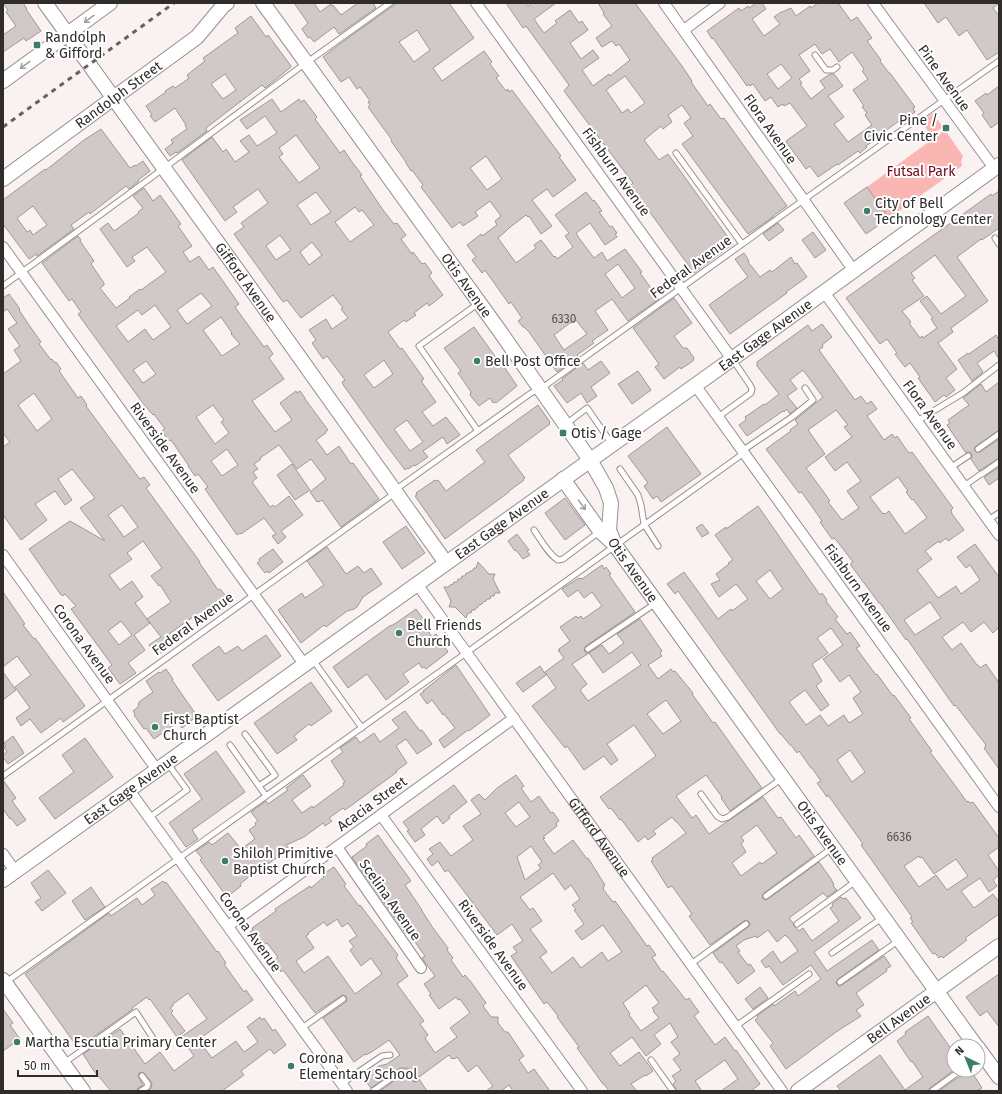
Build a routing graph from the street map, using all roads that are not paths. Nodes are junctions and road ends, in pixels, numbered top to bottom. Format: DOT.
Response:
graph roads {
  1 [pos="45,3"];
  2 [pos="110,3"];
  3 [pos="227,3"];
  4 [pos="264,3"];
  5 [pos="390,3"];
  6 [pos="476,3"];
  7 [pos="664,3"];
  8 [pos="720,3"];
  9 [pos="873,3"];
  10 [pos="684,30"];
  11 [pos="68,34"];
  12 [pos="815,55"];
  13 [pos="999,61"];
  14 [pos="307,62"];
  15 [pos="837,67"];
  16 [pos="3,81"];
  17 [pos="114,98"];
  18 [pos="943,101"];
  19 [pos="676,153"];
  20 [pos="996,167"];
  21 [pos="164,169"];
  22 [pos="3,179"];
  23 [pos="803,200"];
  24 [pos="995,238"];
  25 [pos="742,244"];
  26 [pos="999,244"];
  27 [pos="3,248"];
  28 [pos="854,271"];
  29 [pos="22,273"];
  30 [pos="3,286"];
  31 [pos="682,288"];
  32 [pos="824,292"];
  33 [pos="479,302"];
  34 [pos="732,359"];
  35 [pos="999,365"];
  36 [pos="695,385"];
  37 [pos="805,388"];
  38 [pos="541,389"];
  39 [pos="718,417"];
  40 [pos="917,422"];
  41 [pos="565,424"];
  42 [pos="478,431"];
  43 [pos="999,434"];
  44 [pos="612,444"];
  45 [pos="978,449"];
  46 [pos="743,452"];
  47 [pos="968,456"];
  48 [pos="590,460"];
  49 [pos="999,462"];
  50 [pos="950,468"];
  51 [pos="620,469"];
  52 [pos="563,479"];
  53 [pos="964,486"];
  54 [pos="396,491"];
  55 [pos="999,513"];
  56 [pos="988,520"];
  57 [pos="644,524"];
  58 [pos="534,530"];
  59 [pos="600,531"];
  60 [pos="999,535"];
  61 [pos="615,545"];
  62 [pos="658,546"];
  63 [pos="3,555"];
  64 [pos="446,562"];
  65 [pos="417,584"];
  66 [pos="254,595"];
  67 [pos="656,603"];
  68 [pos="588,649"];
  69 [pos="466,653"];
  70 [pos="308,662"];
  71 [pos="108,701"];
  72 [pos="514,718"];
  73 [pos="362,728"];
  74 [pos="245,734"];
  75 [pos="230,745"];
  76 [pos="162,766"];
  77 [pos="3,776"];
  78 [pos="783,778"];
  79 [pos="259,786"];
  80 [pos="129,790"];
  81 [pos="701,794"];
  82 [pos="266,796"];
  83 [pos="999,807"];
  84 [pos="381,815"];
  85 [pos="150,818"];
  86 [pos="337,847"];
  87 [pos="833,847"];
  88 [pos="3,854"];
  89 [pos="179,858"];
  90 [pos="15,871"];
  91 [pos="3,880"];
  92 [pos="857,880"];
  93 [pos="766,896"];
  94 [pos="883,916"];
  95 [pos="746,924"];
  96 [pos="797,924"];
  97 [pos="228,926"];
  98 [pos="900,940"];
  99 [pos="999,946"];
  100 [pos="832,953"];
  101 [pos="691,964"];
  102 [pos="421,968"];
  103 [pos="810,974"];
  104 [pos="4,981"];
  105 [pos="840,982"];
  106 [pos="937,991"];
  107 [pos="343,999"];
  108 [pos="736,1026"];
  109 [pos="302,1028"];
  110 [pos="969,1038"];
  111 [pos="156,1043"];
  112 [pos="390,1056"];
  113 [pos="650,1060"];
  114 [pos="986,1061"];
  115 [pos="63,1063"];
  116 [pos="142,1076"];
  117 [pos="999,1077"];
  118 [pos="415,1078"];
  119 [pos="950,1078"];
  120 [pos="344,1087"];
  121 [pos="83,1091"];
  122 [pos="141,1091"];
  123 [pos="373,1091"];
  124 [pos="582,1091"];
  125 [pos="673,1091"];
  126 [pos="782,1091"];
  127 [pos="798,1091"];
  128 [pos="932,1091"];
  1 -- 11 [label="street, Gifford Avenue"];
  2 -- 11 [label="street, one-way"];
  3 -- 17 [label="street, Randolph Street"];
  4 -- 14 [label="street, Otis Avenue"];
  5 -- 14 [label="lane"];
  6 -- 31 [label="street, Fishburn Avenue"];
  7 -- 10 [label="street, Flora Avenue"];
  8 -- 10 [label="street"];
  9 -- 18 [label="street, Pine Avenue"];
  10 -- 23 [label="street, Flora Avenue"];
  11 -- 16 [label="street, one-way"];
  11 -- 17 [label="street, Gifford Avenue"];
  12 -- 15 [label="lane"];
  13 -- 18 [label="lane, Federal Avenue"];
  14 -- 21 [label="lane"];
  14 -- 33 [label="street, Otis Avenue"];
  17 -- 21 [label="street, Gifford Avenue"];
  17 -- 22 [label="street, Randolph Street"];
  18 -- 20 [label="street, Pine Avenue"];
  18 -- 23 [label="lane, Federal Avenue"];
  19 -- 25 [label="lane"];
  20 -- 28 [label="street, East Gage Avenue"];
  21 -- 29 [label="lane"];
  21 -- 54 [label="street, Gifford Avenue"];
  23 -- 25 [label="lane, Federal Avenue"];
  23 -- 28 [label="street, Flora Avenue"];
  24 -- 26 [label="lane"];
  25 -- 31 [label="lane, Federal Avenue"];
  27 -- 29 [label="street, Riverside Avenue"];
  28 -- 32 [label="street, East Gage Avenue"];
  29 -- 30 [label="lane"];
  29 -- 66 [label="street, Riverside Avenue"];
  31 -- 34 [label="street, Fishburn Avenue"];
  31 -- 38 [label="lane, Federal Avenue"];
  32 -- 34 [label="street, East Gage Avenue"];
  32 -- 40 [label="street, Flora Avenue"];
  33 -- 38 [label="street, Otis Avenue"];
  33 -- 42 [label="lane"];
  34 -- 36 [label="street, East Gage Avenue"];
  34 -- 39 [label="lane"];
  35 -- 40 [label="lane"];
  36 -- 39 [label="street, Fishburn Avenue"];
  36 -- 44 [label="street, East Gage Avenue"];
  37 -- 46 [label="lane"];
  38 -- 41 [label="street, Otis Avenue"];
  38 -- 42 [label="lane, Federal Avenue"];
  39 -- 46 [label="street, Fishburn Avenue"];
  40 -- 50 [label="street, Flora Avenue"];
  41 -- 44 [label="lane"];
  41 -- 48 [label="street, Otis Avenue"];
  42 -- 54 [label="lane, Federal Avenue"];
  43 -- 45 [label="lane"];
  44 -- 48 [label="street, East Gage Avenue"];
  46 -- 57 [label="lane"];
  46 -- 83 [label="street, Fishburn Avenue"];
  47 -- 50 [label="lane"];
  48 -- 52 [label="street, East Gage Avenue"];
  48 -- 61 [label="street, Otis Avenue"];
  49 -- 53 [label="lane"];
  50 -- 53 [label="street, Flora Avenue"];
  51 -- 57 [label="lane"];
  52 -- 59 [label="street, one-way"];
  52 -- 64 [label="street, East Gage Avenue"];
  53 -- 56 [label="street, Flora Avenue"];
  54 -- 64 [label="street, Gifford Avenue"];
  54 -- 66 [label="lane, Federal Avenue"];
  55 -- 56 [label="lane"];
  56 -- 60 [label="street, Flora Avenue"];
  57 -- 61 [label="lane"];
  57 -- 62 [label="lane"];
  58 -- 59 [label="lane"];
  59 -- 61 [label="street"];
  61 -- 67 [label="street, Otis Avenue"];
  61 -- 69 [label="lane"];
  63 -- 71 [label="street, Corona Avenue"];
  64 -- 65 [label="street, East Gage Avenue"];
  65 -- 69 [label="street, Gifford Avenue"];
  65 -- 70 [label="street, East Gage Avenue"];
  66 -- 70 [label="street, Riverside Avenue"];
  66 -- 71 [label="lane, Federal Avenue"];
  67 -- 68 [label="lane"];
  67 -- 78 [label="street, Otis Avenue"];
  69 -- 72 [label="street, Gifford Avenue"];
  69 -- 73 [label="lane"];
  70 -- 73 [label="lane"];
  70 -- 76 [label="street, East Gage Avenue"];
  71 -- 76 [label="street, Corona Avenue"];
  71 -- 77 [label="lane, Federal Avenue"];
  72 -- 84 [label="street, Acacia Street"];
  72 -- 101 [label="street, Gifford Avenue"];
  73 -- 82 [label="lane"];
  74 -- 79 [label="lane"];
  75 -- 79 [label="lane"];
  76 -- 80 [label="street, East Gage Avenue"];
  76 -- 85 [label="lane"];
  78 -- 81 [label="lane"];
  78 -- 87 [label="street, Otis Avenue"];
  79 -- 82 [label="lane"];
  80 -- 85 [label="street, Corona Avenue"];
  80 -- 90 [label="street, East Gage Avenue"];
  82 -- 89 [label="lane"];
  84 -- 86 [label="street, Acacia Street"];
  84 -- 124 [label="street, Riverside Avenue"];
  85 -- 89 [label="street, Corona Avenue"];
  86 -- 97 [label="street, Acacia Street"];
  86 -- 102 [label="street, Scelina Avenue"];
  87 -- 92 [label="street, Otis Avenue"];
  87 -- 93 [label="lane"];
  88 -- 90 [label="street"];
  89 -- 97 [label="street, Corona Avenue"];
  89 -- 104 [label="lane"];
  90 -- 91 [label="street, East Gage Avenue"];
  92 -- 94 [label="street, Otis Avenue"];
  92 -- 96 [label="lane"];
  94 -- 98 [label="street, Otis Avenue"];
  94 -- 100 [label="lane"];
  95 -- 101 [label="lane"];
  97 -- 109 [label="street, Corona Avenue"];
  98 -- 105 [label="lane"];
  98 -- 106 [label="street, Otis Avenue"];
  99 -- 106 [label="street, Bell Avenue"];
  101 -- 108 [label="street, Gifford Avenue"];
  103 -- 108 [label="lane"];
  104 -- 115 [label="street"];
  106 -- 110 [label="street, Otis Avenue"];
  106 -- 127 [label="street, Bell Avenue"];
  107 -- 109 [label="lane"];
  108 -- 126 [label="street, Gifford Avenue"];
  109 -- 120 [label="street, Corona Avenue"];
  111 -- 115 [label="lane"];
  112 -- 120 [label="lane"];
  113 -- 125 [label="lane"];
  114 -- 117 [label="street, Otis Avenue"];
  115 -- 121 [label="street"];
  116 -- 122 [label="lane"];
  118 -- 123 [label="lane"];
  119 -- 128 [label="lane"];
}
